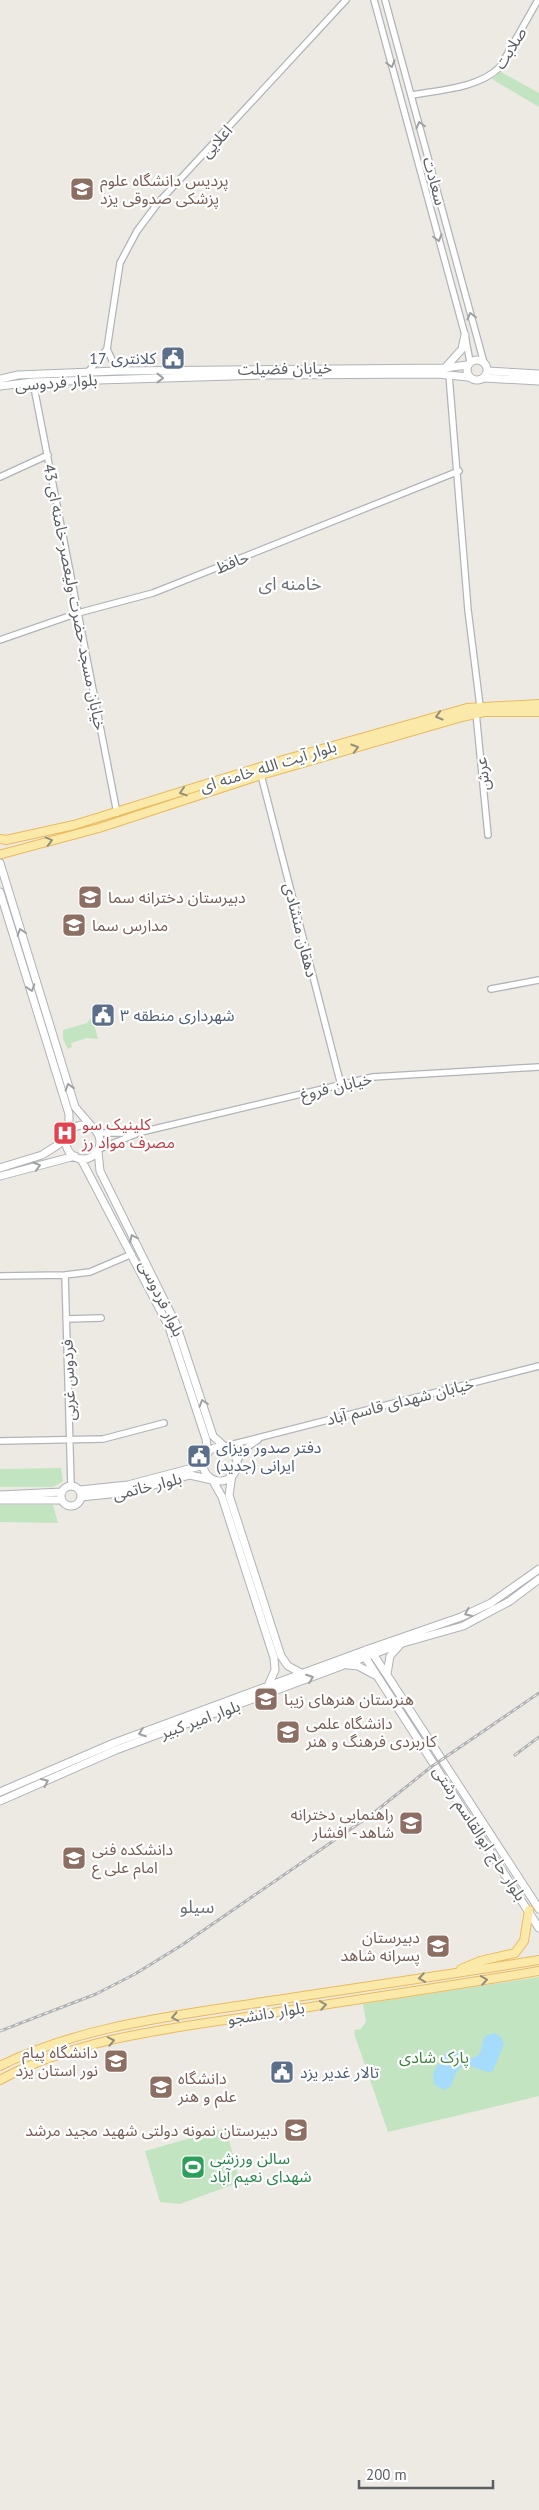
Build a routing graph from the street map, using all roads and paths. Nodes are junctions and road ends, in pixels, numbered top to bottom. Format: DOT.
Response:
graph roads {
  1 [pos="346,0"];
  2 [pos="373,0"];
  3 [pos="385,0"];
  4 [pos="538,0"];
  5 [pos="396,40"];
  6 [pos="385,43"];
  7 [pos="412,95"];
  8 [pos="465,335"];
  9 [pos="480,347"];
  10 [pos="107,348"];
  11 [pos="468,350"];
  12 [pos="484,363"];
  13 [pos="469,364"];
  14 [pos="444,368"];
  15 [pos="102,371"];
  16 [pos="117,371"];
  17 [pos="398,371"];
  18 [pos="88,372"];
  19 [pos="485,374"];
  20 [pos="539,374"];
  21 [pos="449,375"];
  22 [pos="468,377"];
  23 [pos="112,378"];
  24 [pos="0,379"];
  25 [pos="539,380"];
  26 [pos="33,382"];
  27 [pos="0,386"];
  28 [pos="48,456"];
  29 [pos="459,470"];
  30 [pos="0,476"];
  31 [pos="78,614"];
  32 [pos="0,640"];
  33 [pos="539,704"];
  34 [pos="478,710"];
  35 [pos="539,712"];
  36 [pos="261,775"];
  37 [pos="117,812"];
  38 [pos="488,835"];
  39 [pos="18,837"];
  40 [pos="0,839"];
  41 [pos="19,849"];
  42 [pos="1,858"];
  43 [pos="0,892"];
  44 [pos="539,980"];
  45 [pos="491,989"];
  46 [pos="539,1068"];
  47 [pos="341,1084"];
  48 [pos="81,1116"];
  49 [pos="70,1119"];
  50 [pos="96,1131"];
  51 [pos="138,1133"];
  52 [pos="68,1136"];
  53 [pos="53,1150"];
  54 [pos="98,1150"];
  55 [pos="78,1158"];
  56 [pos="59,1159"];
  57 [pos="0,1168"];
  58 [pos="100,1171"];
  59 [pos="91,1175"];
  60 [pos="0,1176"];
  61 [pos="132,1254"];
  62 [pos="0,1276"];
  63 [pos="65,1276"];
  64 [pos="101,1318"];
  65 [pos="66,1319"];
  66 [pos="539,1366"];
  67 [pos="164,1423"];
  68 [pos="262,1437"];
  69 [pos="0,1441"];
  70 [pos="70,1441"];
  71 [pos="225,1446"];
  72 [pos="208,1453"];
  73 [pos="236,1464"];
  74 [pos="204,1465"];
  75 [pos="232,1475"];
  76 [pos="213,1480"];
  77 [pos="71,1486"];
  78 [pos="80,1494"];
  79 [pos="0,1495"];
  80 [pos="62,1496"];
  81 [pos="0,1500"];
  82 [pos="539,1569"];
  83 [pos="539,1579"];
  84 [pos="402,1640"];
  85 [pos="365,1653"];
  86 [pos="373,1654"];
  87 [pos="345,1665"];
  88 [pos="301,1673"];
  89 [pos="387,1675"];
  90 [pos="379,1678"];
  91 [pos="268,1686"];
  92 [pos="185,1721"];
  93 [pos="0,1792"];
  94 [pos="0,1801"];
  95 [pos="530,1910"];
  96 [pos="539,1910"];
  97 [pos="539,1928"];
  98 [pos="539,1960"];
  99 [pos="539,1971"];
  100 [pos="452,1974"];
  101 [pos="224,2008"];
  102 [pos="207,2010"];
  103 [pos="227,2020"];
  104 [pos="210,2022"];
  105 [pos="0,2066"];
  106 [pos="0,2080"];
  1 -- 10 [label="street, اعلایی"];
  2 -- 6 [label="street, سعادت"];
  3 -- 5 [label="street, سعادت"];
  4 -- 7 [label="street, صلابت"];
  5 -- 6 [label="street"];
  5 -- 7 [label="street, سعادت"];
  6 -- 8 [label="street, سعادت, one-way"];
  9 -- 7 [label="street, سعادت, one-way"];
  8 -- 11 [label="street, سعادت"];
  8 -- 14 [label="main road"];
  9 -- 11 [label="street"];
  9 -- 12 [label="street, سعادت"];
  10 -- 16 [label="street"];
  10 -- 18 [label="street"];
  11 -- 13 [label="street, سعادت"];
  12 -- 13 [label="main road"];
  12 -- 19 [label="main road"];
  13 -- 14 [label="main road, خیابان فضیلت"];
  13 -- 22 [label="main road"];
  14 -- 17 [label="main road, خیابان فضیلت"];
  15 -- 16 [label="main road, خیابان فضیلت"];
  15 -- 18 [label="main road, بلوار فردوسی"];
  16 -- 17 [label="main road, خیابان فضیلت"];
  17 -- 21 [label="main road, خیابان فضیلت"];
  23 -- 17 [label="main road, خیابان فضیلت, one-way"];
  18 -- 24 [label="main road, بلوار فردوسی"];
  19 -- 20 [label="main road"];
  19 -- 22 [label="main road"];
  19 -- 25 [label="main road"];
  21 -- 22 [label="main road, خیابان فضیلت"];
  21 -- 29 [label="street, عرش"];
  23 -- 26 [label="main road, بلوار فردوسی"];
  26 -- 27 [label="main road, بلوار فردوسی"];
  26 -- 28 [label="street, خیابان مسجد حضرت ولیعصر-خامنه ای 43"];
  28 -- 30 [label="street"];
  28 -- 31 [label="street, خیابان مسجد حضرت ولیعصر-خامنه ای 43"];
  29 -- 31 [label="street, حافظ"];
  29 -- 34 [label="street, عرش"];
  31 -- 32 [label="street, حافظ"];
  31 -- 37 [label="street, خیابان مسجد حضرت ولیعصر-خامنه ای 43"];
  33 -- 34 [label="main road, بلوار آیت الله خامنه ای"];
  34 -- 35 [label="main road, بلوار آیت الله خامنه ای"];
  36 -- 34 [label="main road, بلوار آیت الله خامنه ای, one-way"];
  34 -- 37 [label="main road, بلوار آیت الله خامنه ای, one-way"];
  34 -- 38 [label="street, عرش"];
  41 -- 36 [label="main road, بلوار آیت الله خامنه ای, one-way"];
  36 -- 47 [label="street, دهقان منشادی"];
  37 -- 39 [label="main road, بلوار آیت الله خامنه ای"];
  39 -- 40 [label="main road, بلوار آیت الله خامنه ای"];
  39 -- 41 [label="main road"];
  40 -- 42 [label="main road"];
  41 -- 42 [label="main road, بلوار آیت الله خامنه ای"];
  48 -- 42 [label="main road, one-way"];
  43 -- 49 [label="main road, one-way"];
  44 -- 45 [label="street"];
  46 -- 47 [label="street, خیابان فروغ"];
  47 -- 51 [label="street, خیابان فروغ"];
  48 -- 49 [label="main road"];
  48 -- 50 [label="main road"];
  49 -- 52 [label="main road"];
  50 -- 51 [label="street, خیابان فروغ"];
  50 -- 52 [label="main road"];
  50 -- 54 [label="main road"];
  51 -- 54 [label="street, خیابان فروغ"];
  52 -- 53 [label="main road"];
  52 -- 55 [label="main road"];
  53 -- 56 [label="main road"];
  53 -- 57 [label="main road"];
  54 -- 55 [label="main road"];
  54 -- 58 [label="main road, بلوار فردوسی"];
  55 -- 56 [label="main road"];
  55 -- 59 [label="main road, بلوار فردوسی"];
  60 -- 56 [label="main road, one-way"];
  58 -- 59 [label="main road"];
  71 -- 58 [label="main road, بلوار فردوسی, one-way"];
  59 -- 61 [label="main road, بلوار فردوسی"];
  61 -- 63 [label="street"];
  61 -- 72 [label="main road, بلوار فردوسی"];
  62 -- 63 [label="street"];
  63 -- 65 [label="street, فردوس غربی"];
  64 -- 65 [label="street"];
  65 -- 70 [label="street, فردوس غربی"];
  66 -- 68 [label="street, خیابان شهدای قاسم آباد"];
  67 -- 70 [label="street"];
  68 -- 71 [label="street, خیابان شهدای قاسم آباد"];
  68 -- 73 [label="street"];
  69 -- 70 [label="street"];
  70 -- 77 [label="street, فردوس غربی"];
  71 -- 72 [label="main road"];
  71 -- 73 [label="main road"];
  72 -- 74 [label="main road"];
  73 -- 75 [label="main road"];
  74 -- 76 [label="main road"];
  74 -- 78 [label="main road, بلوار خاتمی"];
  75 -- 76 [label="main road"];
  75 -- 88 [label="main road"];
  76 -- 78 [label="main road, بلوار خاتمی"];
  76 -- 91 [label="main road"];
  77 -- 78 [label="main road"];
  77 -- 80 [label="main road"];
  78 -- 80 [label="main road"];
  79 -- 80 [label="main road"];
  80 -- 81 [label="main road"];
  82 -- 84 [label="main road, one-way"];
  83 -- 84 [label="main road"];
  84 -- 85 [label="main road, بلوار امیر کبیر"];
  84 -- 86 [label="main road"];
  84 -- 89 [label="main road"];
  85 -- 86 [label="main road, بلوار حاج ابوالقاسم رشتی"];
  85 -- 87 [label="main road, بلوار امیر کبیر"];
  85 -- 88 [label="main road, بلوار امیر کبیر"];
  85 -- 90 [label="main road, بلوار حاج ابوالقاسم رشتی"];
  86 -- 89 [label="main road, بلوار حاج ابوالقاسم رشتی"];
  87 -- 90 [label="main road"];
  92 -- 87 [label="main road, بلوار امیر کبیر, one-way"];
  88 -- 91 [label="main road, بلوار امیر کبیر"];
  89 -- 96 [label="main road, بلوار حاج ابوالقاسم رشتی"];
  90 -- 95 [label="main road, بلوار حاج ابوالقاسم رشتی"];
  91 -- 92 [label="main road, بلوار امیر کبیر"];
  92 -- 93 [label="main road, بلوار امیر کبیر, one-way"];
  94 -- 92 [label="main road, بلوار امیر کبیر, one-way"];
  95 -- 97 [label="main road, بلوار حاج ابوالقاسم رشتی"];
  95 -- 100 [label="main road"];
  98 -- 100 [label="main road, بلوار دانشجو"];
  103 -- 99 [label="main road, بلوار دانشجو, one-way"];
  100 -- 101 [label="main road, بلوار دانشجو, one-way"];
  101 -- 102 [label="main road, بلوار دانشجو"];
  101 -- 103 [label="main road"];
  102 -- 104 [label="main road"];
  102 -- 105 [label="main road, بلوار دانشجو, one-way"];
  103 -- 104 [label="main road, بلوار دانشجو"];
  106 -- 104 [label="main road, بلوار دانشجو, one-way"];
}
